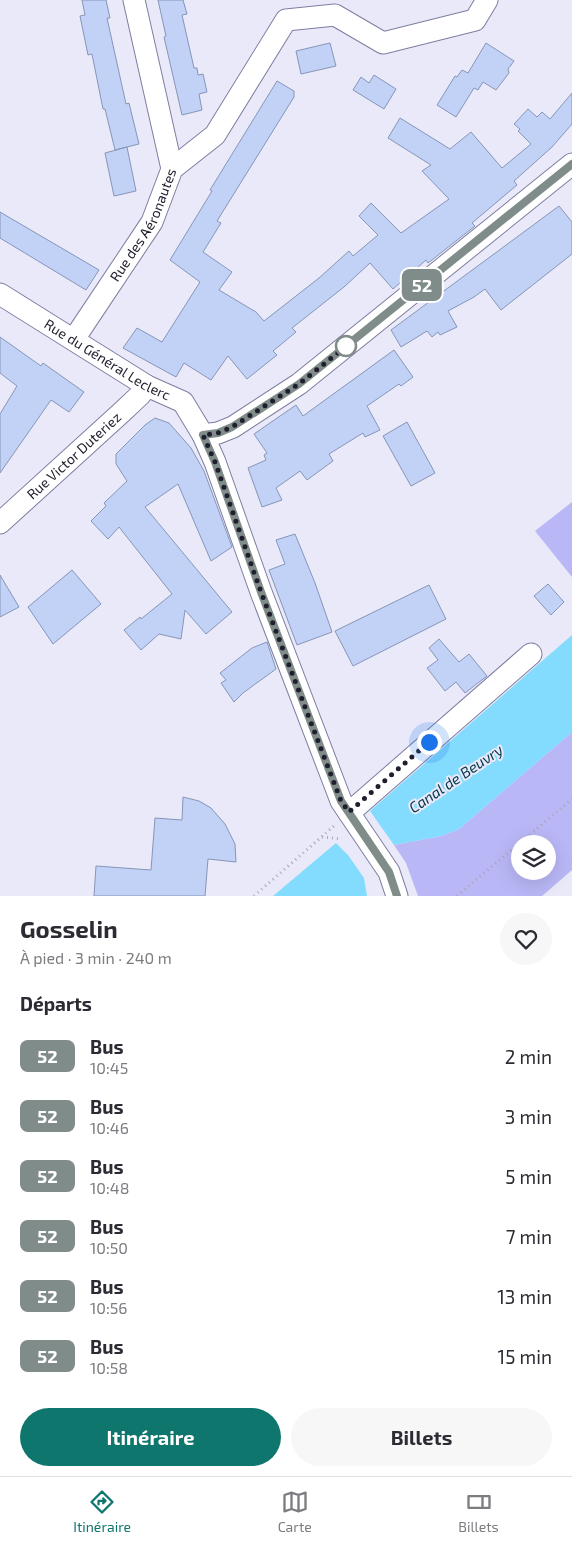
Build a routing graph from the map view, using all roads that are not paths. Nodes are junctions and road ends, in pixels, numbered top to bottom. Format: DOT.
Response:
graph roads {
  1 [pos="134,0"];
  2 [pos="299,0"];
  3 [pos="488,0"];
  4 [pos="333,8"];
  5 [pos="286,20"];
  6 [pos="572,164"];
  7 [pos="172,169"];
  8 [pos="0,294"];
  9 [pos="74,339"];
  10 [pos="147,386"];
  11 [pos="203,435"];
  12 [pos="0,523"];
  13 [pos="532,654"];
  14 [pos="349,812"];
  15 [pos="397,896"];
  1 -- 7 [label="street"];
  2 -- 5 [label="street, Rue des Aéronautes"];
  3 -- 4 [label="street"];
  4 -- 5 [label="street"];
  5 -- 7 [label="street, Rue des Aéronautes"];
  6 -- 11 [label="street"];
  7 -- 9 [label="street, Rue des Aéronautes"];
  8 -- 9 [label="street, Rue du Général Leclerc"];
  9 -- 10 [label="street, Rue du Général Leclerc"];
  10 -- 11 [label="street, Rue du Général Leclerc"];
  10 -- 12 [label="street, Rue Victor Duteriez"];
  11 -- 14 [label="street, Rue du Général Leclerc"];
  13 -- 14 [label="street"];
  14 -- 15 [label="street, Rue du Général Leclerc"];
}
